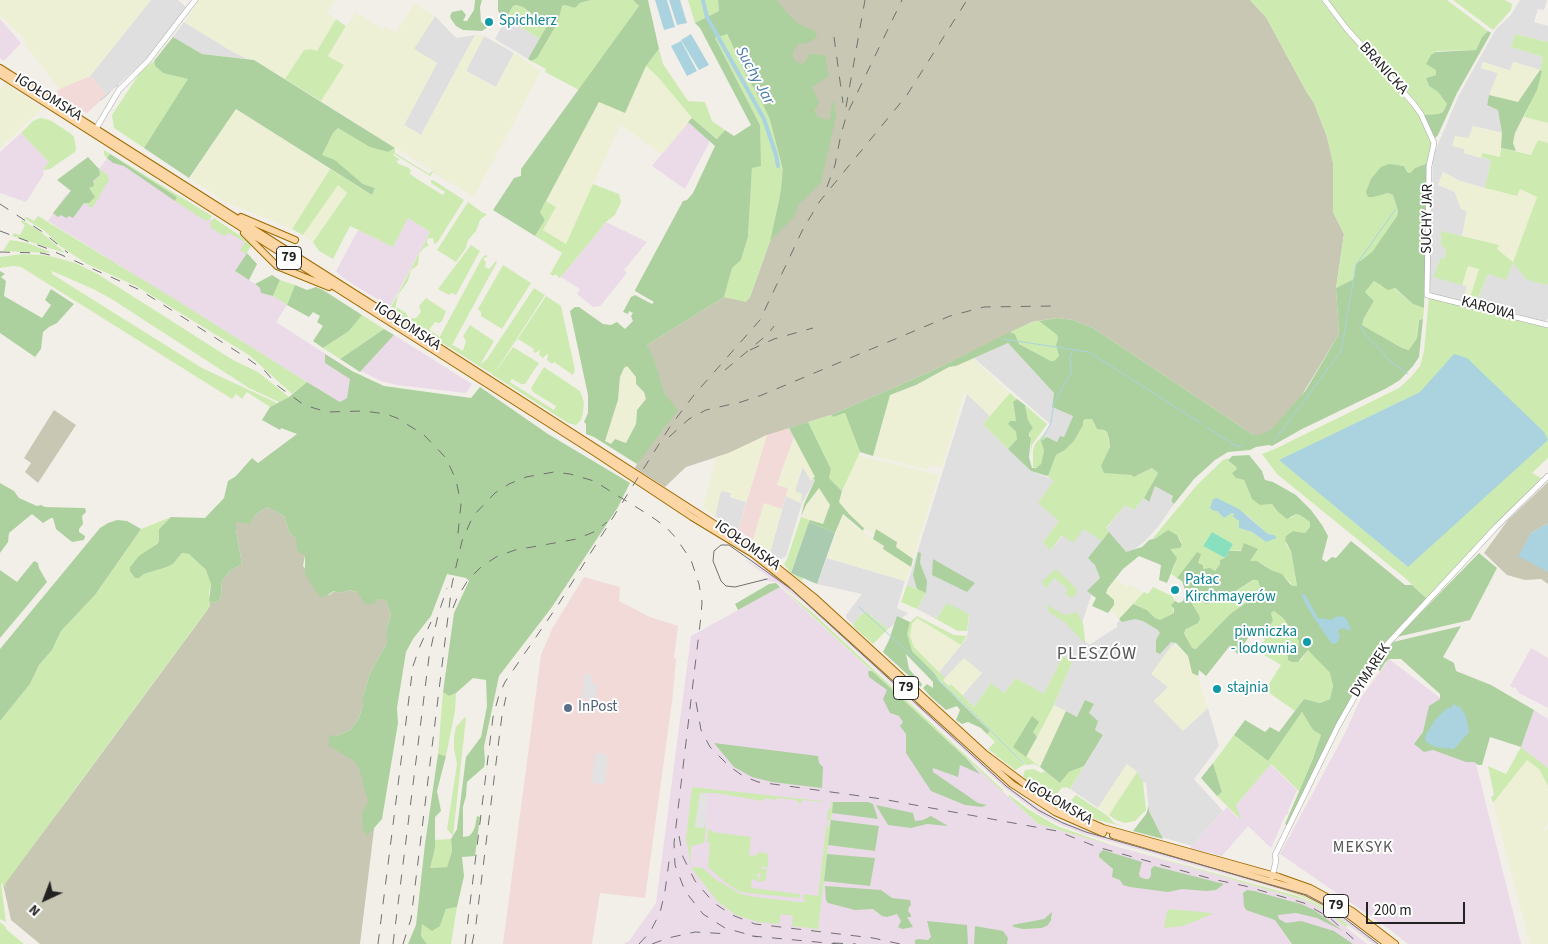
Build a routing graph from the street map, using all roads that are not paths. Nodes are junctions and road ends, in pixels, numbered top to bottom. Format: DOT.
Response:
graph roads {
  1 [pos="195,0"];
  2 [pos="1325,0"];
  3 [pos="0,68"];
  4 [pos="0,74"];
  5 [pos="94,131"];
  6 [pos="1434,143"];
  7 [pos="223,213"];
  8 [pos="295,240"];
  9 [pos="327,270"];
  10 [pos="1427,295"];
  11 [pos="358,298"];
  12 [pos="1548,325"];
  13 [pos="1548,476"];
  14 [pos="1272,878"];
  15 [pos="1387,944"];
  16 [pos="1395,944"];
  1 -- 5 [label="street"];
  2 -- 6 [label="street, BRANICKA"];
  3 -- 5 [label="main road, IGOŁOMSKA / 79"];
  4 -- 5 [label="main road, IGOŁOMSKA / 79"];
  5 -- 7 [label="main road, IGOŁOMSKA / 79"];
  6 -- 10 [label="street, SUCHY JAR"];
  7 -- 8 [label="main road"];
  7 -- 11 [label="main road, IGOŁOMSKA / 79"];
  7 -- 11 [label="main road"];
  9 -- 11 [label="main road"];
  10 -- 12 [label="street, KAROWA"];
  11 -- 14 [label="main road, IGOŁOMSKA / 79"];
  13 -- 14 [label="street, DYMAREK"];
  14 -- 15 [label="main road, IGOŁOMSKA / 79"];
  14 -- 16 [label="main road, IGOŁOMSKA / 79"];
}
